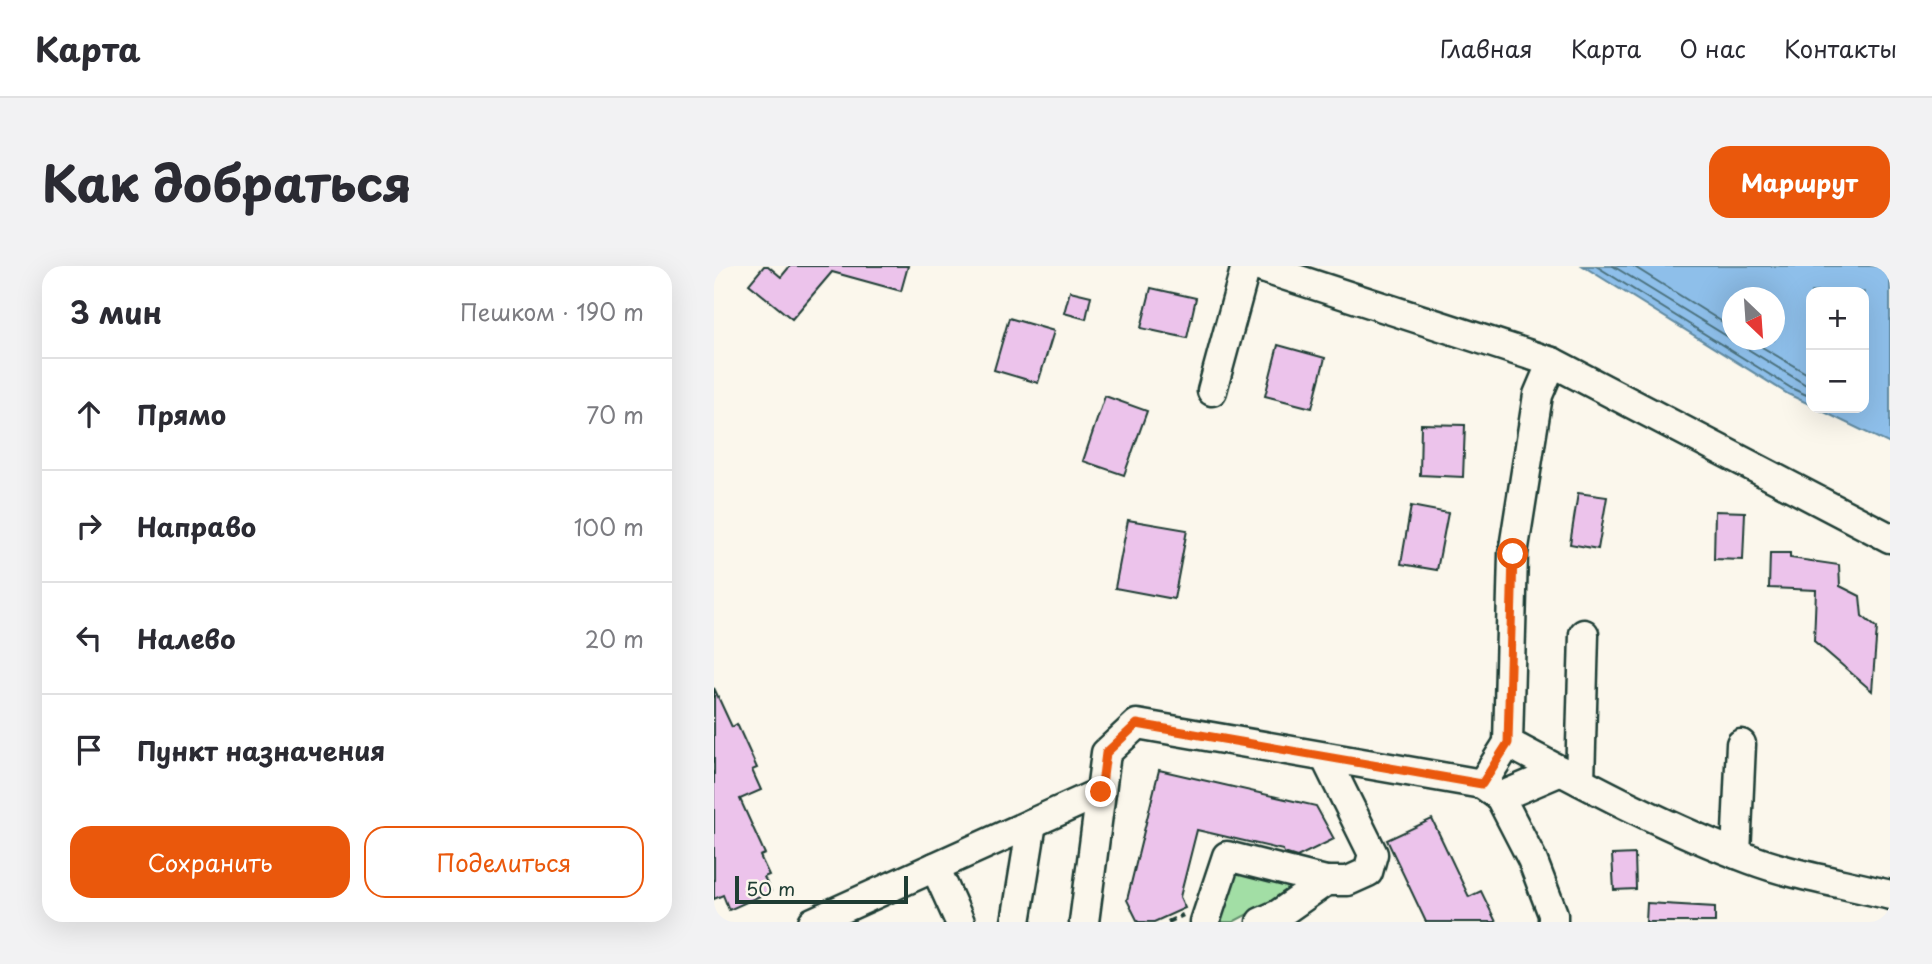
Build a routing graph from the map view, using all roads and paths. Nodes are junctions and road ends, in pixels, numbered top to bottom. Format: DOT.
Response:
graph roads {
  1 [pos="1246,266"];
  2 [pos="1256,266"];
  3 [pos="1552,362"];
  4 [pos="1212,391"];
  5 [pos="1890,538"];
  6 [pos="1584,634"];
  7 [pos="1508,743"];
  8 [pos="1741,744"];
  9 [pos="1325,757"];
  10 [pos="1571,776"];
  11 [pos="1491,790"];
  12 [pos="1101,792"];
  13 [pos="1032,823"];
  14 [pos="1736,854"];
  15 [pos="935,867"];
  16 [pos="1326,881"];
  17 [pos="1890,895"];
  18 [pos="1274,919"];
  19 [pos="824,920"];
  20 [pos="960,922"];
  21 [pos="1017,922"];
  22 [pos="1084,922"];
  23 [pos="1168,922"];
  24 [pos="1174,922"];
  25 [pos="1205,922"];
  26 [pos="1553,922"];
  1 -- 4 [label="street"];
  2 -- 3 [label="street"];
  3 -- 5 [label="street"];
  3 -- 7 [label="street"];
  6 -- 10 [label="street"];
  7 -- 10 [label="street"];
  7 -- 11 [label="street"];
  8 -- 14 [label="street"];
  9 -- 11 [label="street"];
  9 -- 12 [label="street"];
  9 -- 16 [label="street"];
  10 -- 11 [label="street"];
  10 -- 14 [label="street"];
  11 -- 26 [label="street"];
  12 -- 13 [label="street"];
  12 -- 22 [label="street"];
  13 -- 15 [label="street"];
  13 -- 21 [label="street"];
  14 -- 17 [label="street"];
  15 -- 19 [label="street"];
  15 -- 20 [label="street"];
  16 -- 18 [label="street"];
  16 -- 25 [label="street"];
  23 -- 24 [label="path"];
}
